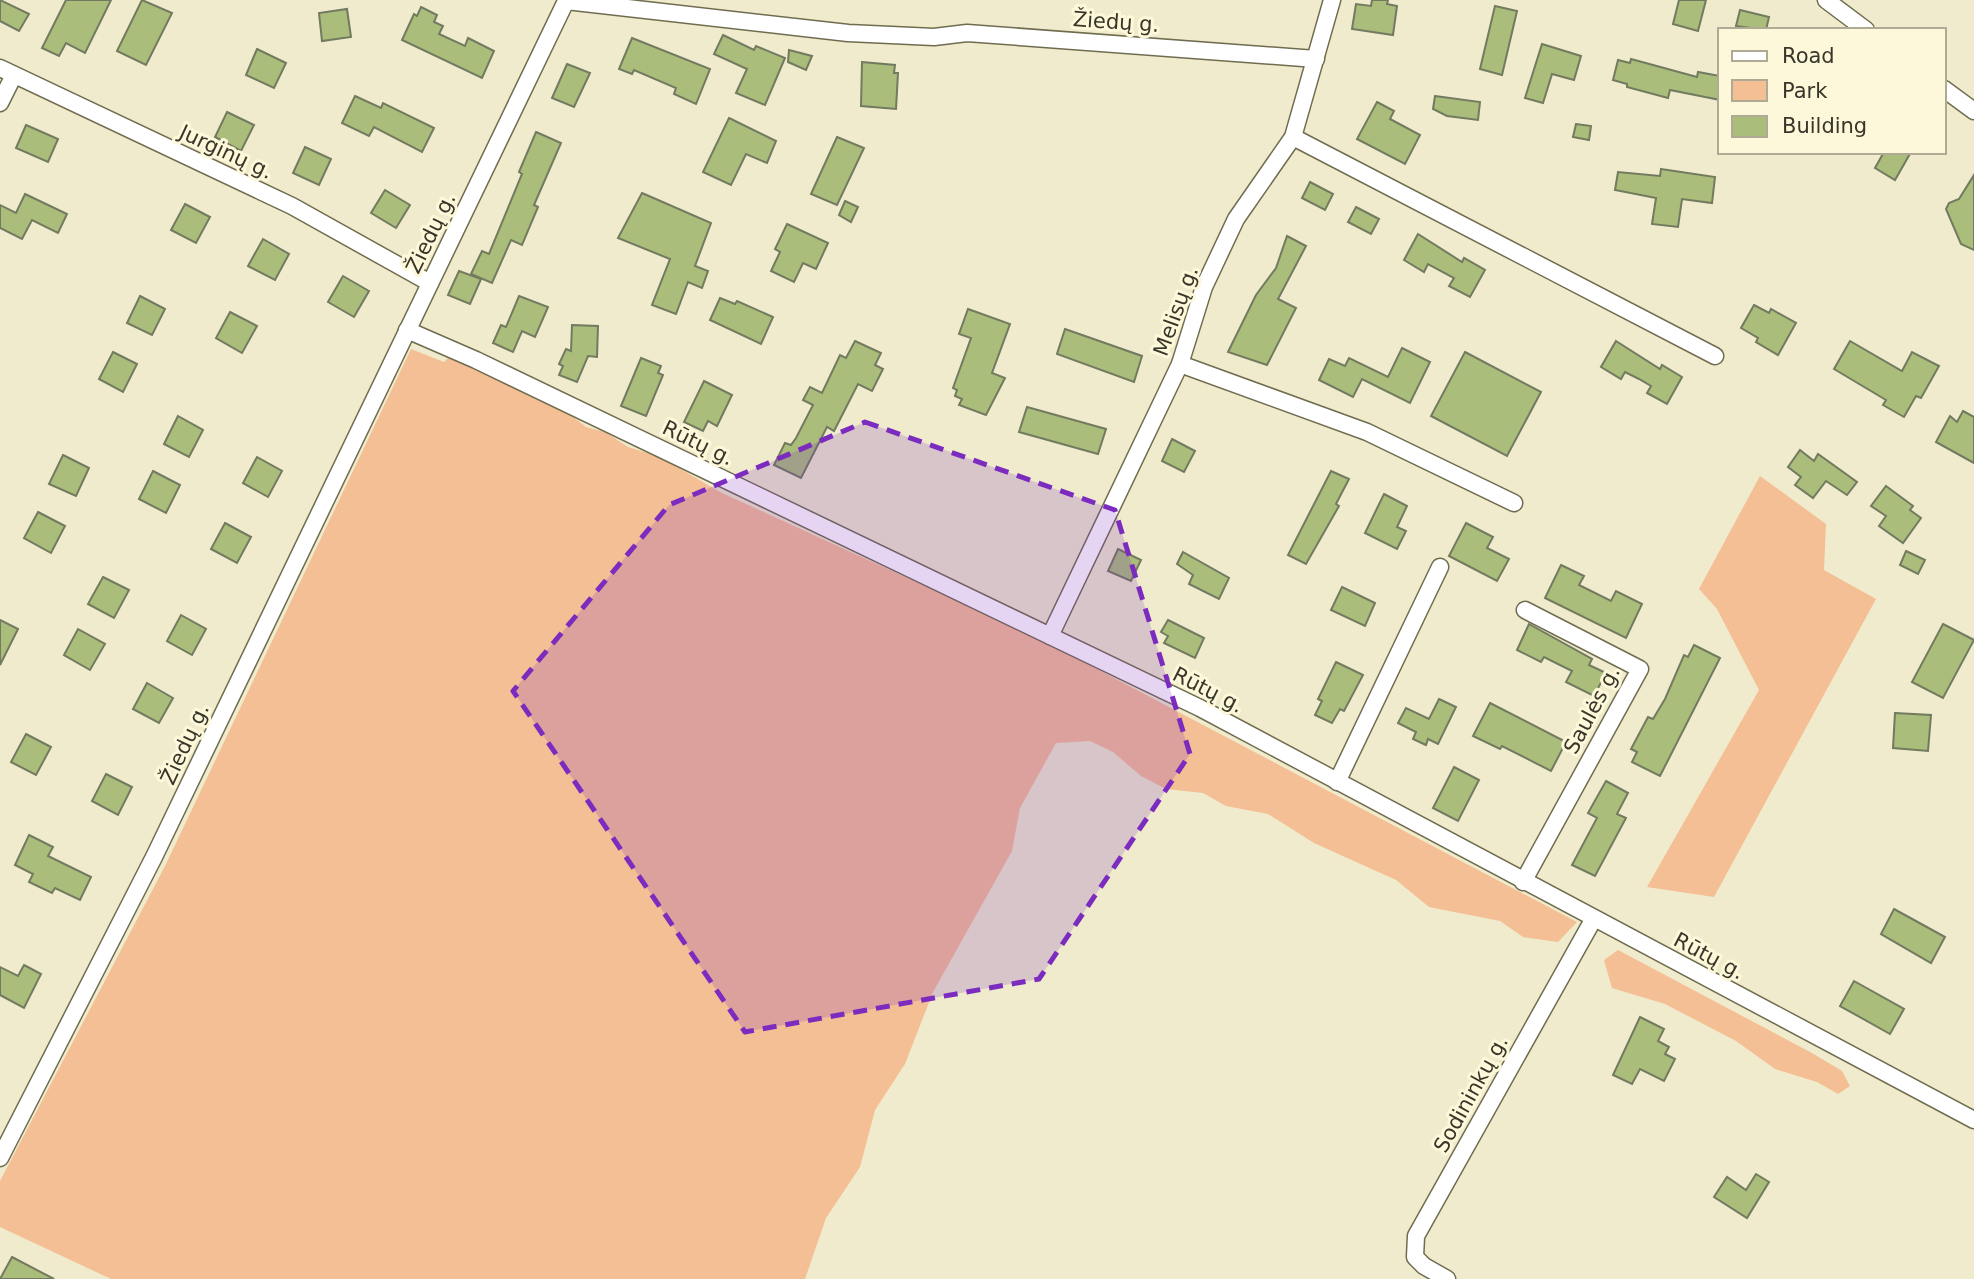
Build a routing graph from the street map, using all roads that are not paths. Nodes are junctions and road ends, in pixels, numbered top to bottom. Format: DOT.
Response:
graph roads {
  1 [pos="1332,0"];
  2 [pos="1826,0"];
  3 [pos="1863,28"];
  4 [pos="1316,59"];
  5 [pos="7,71"];
  6 [pos="1946,90"];
  7 [pos="0,103"];
  8 [pos="1974,111"];
  9 [pos="1293,137"];
  10 [pos="430,283"];
  11 [pos="407,330"];
  12 [pos="1715,356"];
  13 [pos="1180,365"];
  14 [pos="1514,503"];
  15 [pos="1440,567"];
  16 [pos="1525,610"];
  17 [pos="1050,636"];
  18 [pos="1337,782"];
  19 [pos="1523,882"];
  20 [pos="1593,920"];
  21 [pos="1974,1120"];
  22 [pos="0,1158"];
  23 [pos="1447,1279"];
  1 -- 4 [label="street, Melisų g."];
  2 -- 3 [label="street"];
  4 -- 9 [label="street, Melisų g."];
  4 -- 10 [label="street, Žiedų g."];
  5 -- 7 [label="street"];
  5 -- 10 [label="street, Jurginų g."];
  6 -- 8 [label="street"];
  9 -- 12 [label="street"];
  9 -- 13 [label="street, Melisų g."];
  10 -- 11 [label="street, Žiedų g."];
  11 -- 17 [label="street, Rūtų g."];
  11 -- 22 [label="street, Žiedų g."];
  13 -- 14 [label="street"];
  13 -- 17 [label="street, Melisų g."];
  15 -- 18 [label="street"];
  16 -- 19 [label="street, Saulės g."];
  17 -- 18 [label="street, Rūtų g."];
  18 -- 19 [label="street, Rūtų g."];
  19 -- 20 [label="street, Rūtų g."];
  20 -- 21 [label="street, Rūtų g."];
  20 -- 23 [label="street, Sodininkų g."];
}
